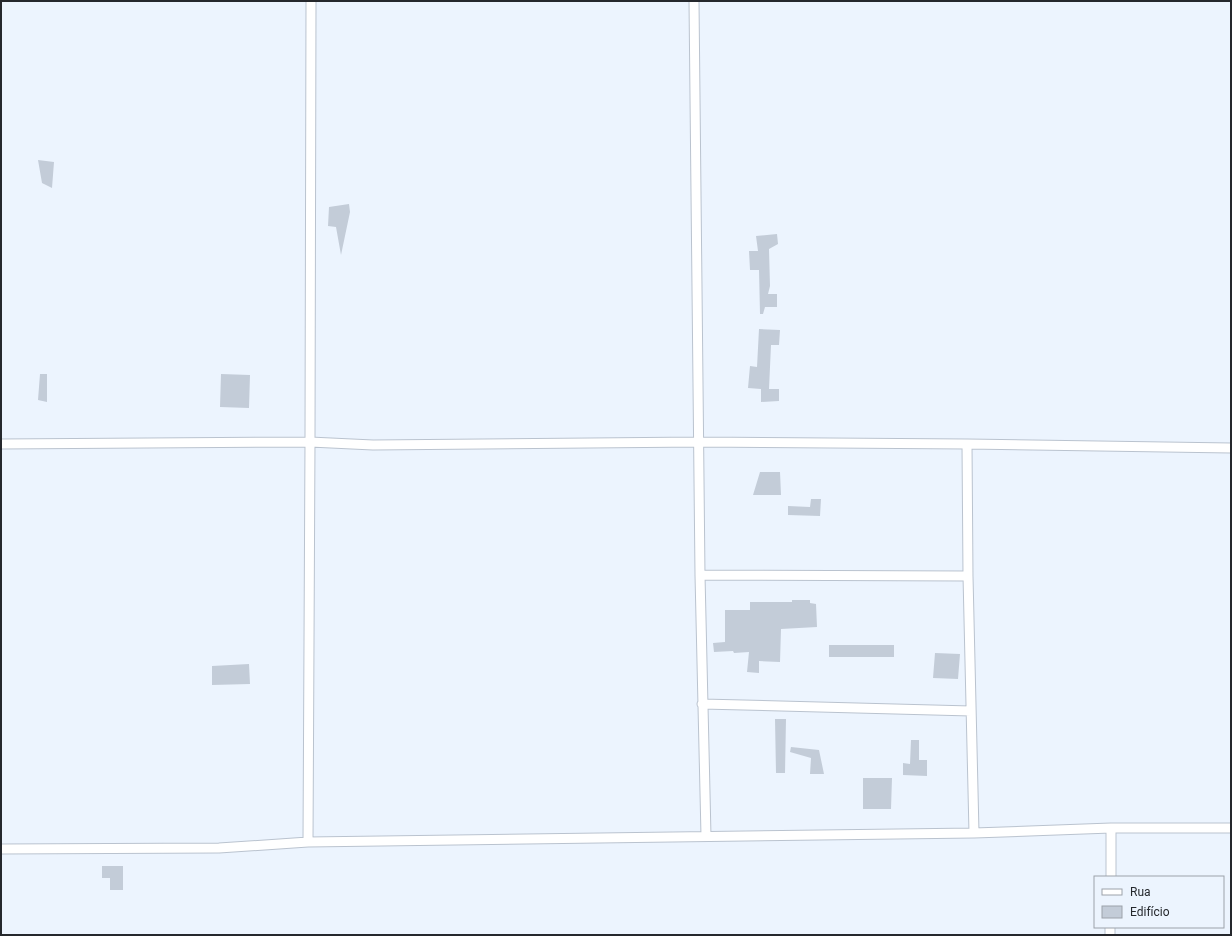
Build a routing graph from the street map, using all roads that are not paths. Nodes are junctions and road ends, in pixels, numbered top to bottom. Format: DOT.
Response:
graph roads {
  1 [pos="311,1"];
  2 [pos="694,1"];
  3 [pos="310,442"];
  4 [pos="699,442"];
  5 [pos="1,444"];
  6 [pos="967,444"];
  7 [pos="1231,448"];
  8 [pos="700,575"];
  9 [pos="968,576"];
  10 [pos="702,704"];
  11 [pos="971,711"];
  12 [pos="1111,828"];
  13 [pos="1231,828"];
  14 [pos="974,833"];
  15 [pos="706,836"];
  16 [pos="308,842"];
  17 [pos="1,850"];
  18 [pos="1111,876"];
  1 -- 3 [label="street"];
  2 -- 4 [label="street"];
  3 -- 4 [label="street"];
  3 -- 5 [label="street"];
  3 -- 16 [label="street"];
  4 -- 6 [label="street"];
  4 -- 8 [label="street"];
  6 -- 7 [label="street"];
  6 -- 9 [label="street"];
  8 -- 9 [label="street"];
  8 -- 10 [label="street"];
  9 -- 11 [label="street"];
  10 -- 11 [label="street"];
  10 -- 15 [label="street"];
  11 -- 14 [label="street"];
  12 -- 13 [label="street"];
  12 -- 14 [label="street"];
  12 -- 18 [label="street"];
  14 -- 15 [label="street"];
  15 -- 16 [label="street"];
  16 -- 17 [label="street"];
}
